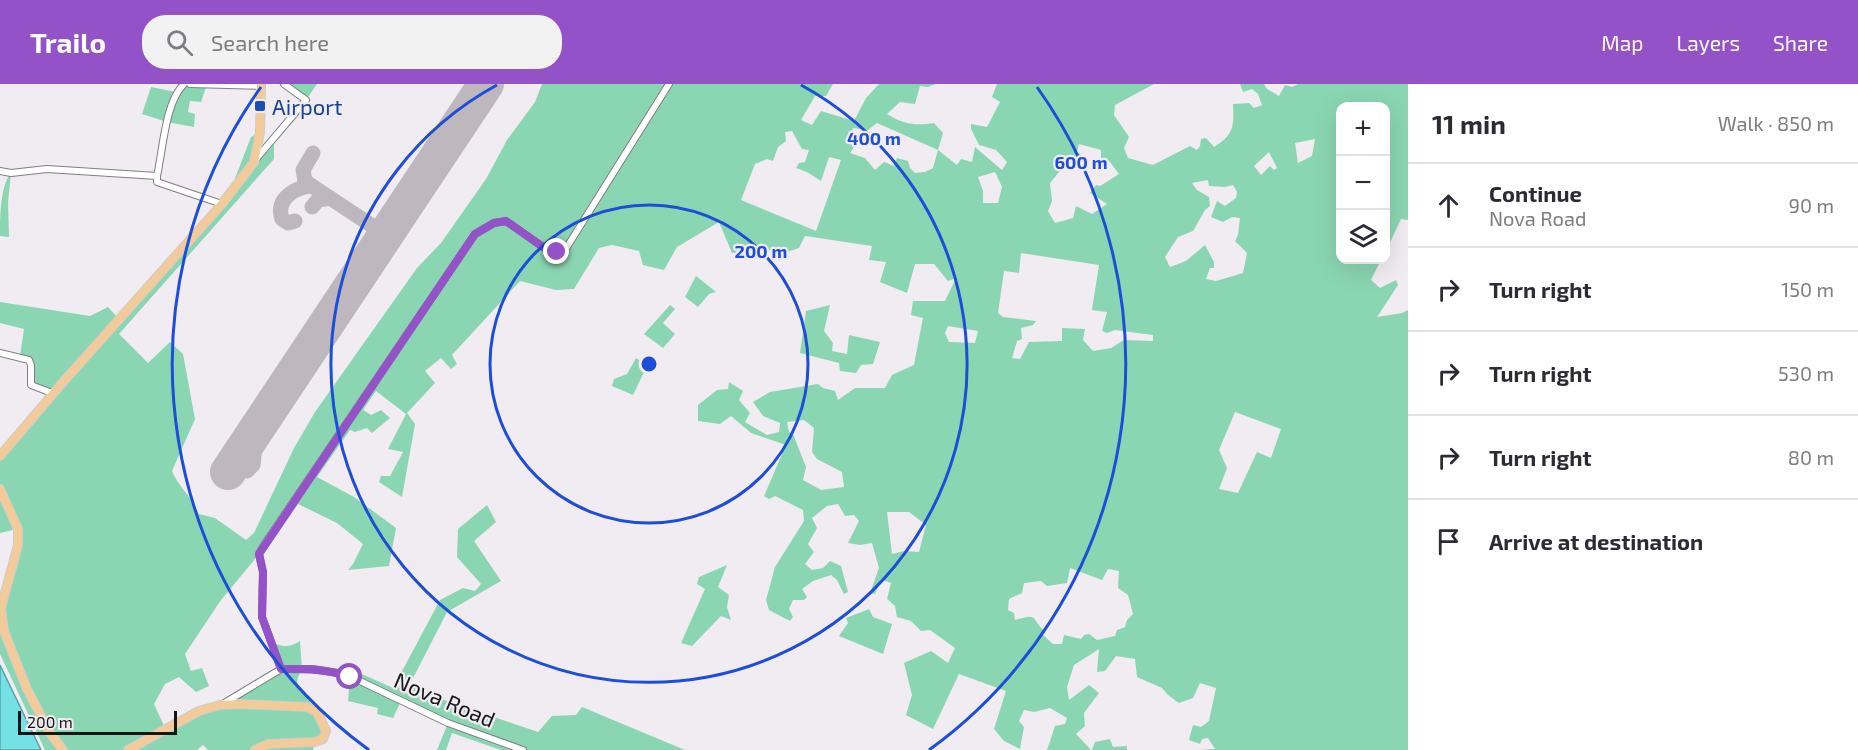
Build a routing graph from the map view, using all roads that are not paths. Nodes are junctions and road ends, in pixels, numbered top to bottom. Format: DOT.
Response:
graph roads {
  1 [pos="184,84"];
  2 [pos="190,84"];
  3 [pos="284,84"];
  4 [pos="669,84"];
  5 [pos="262,85"];
  6 [pos="254,162"];
  7 [pos="0,171"];
  8 [pos="157,176"];
  9 [pos="222,204"];
  10 [pos="0,353"];
  11 [pos="52,393"];
  12 [pos="0,456"];
  13 [pos="0,489"];
  14 [pos="281,669"];
  15 [pos="220,705"];
  16 [pos="63,750"];
  17 [pos="128,750"];
  18 [pos="255,750"];
  19 [pos="523,750"];
  1 -- 8 [label="street"];
  2 -- 5 [label="street"];
  3 -- 6 [label="street"];
  4 -- 14 [label="street"];
  5 -- 6 [label="main road"];
  6 -- 9 [label="main road"];
  7 -- 8 [label="street"];
  8 -- 9 [label="street"];
  9 -- 11 [label="main road"];
  10 -- 11 [label="street"];
  11 -- 12 [label="main road"];
  13 -- 16 [label="main road"];
  14 -- 15 [label="street"];
  14 -- 19 [label="street, Nova Road"];
  15 -- 17 [label="main road"];
  15 -- 18 [label="main road"];
}
